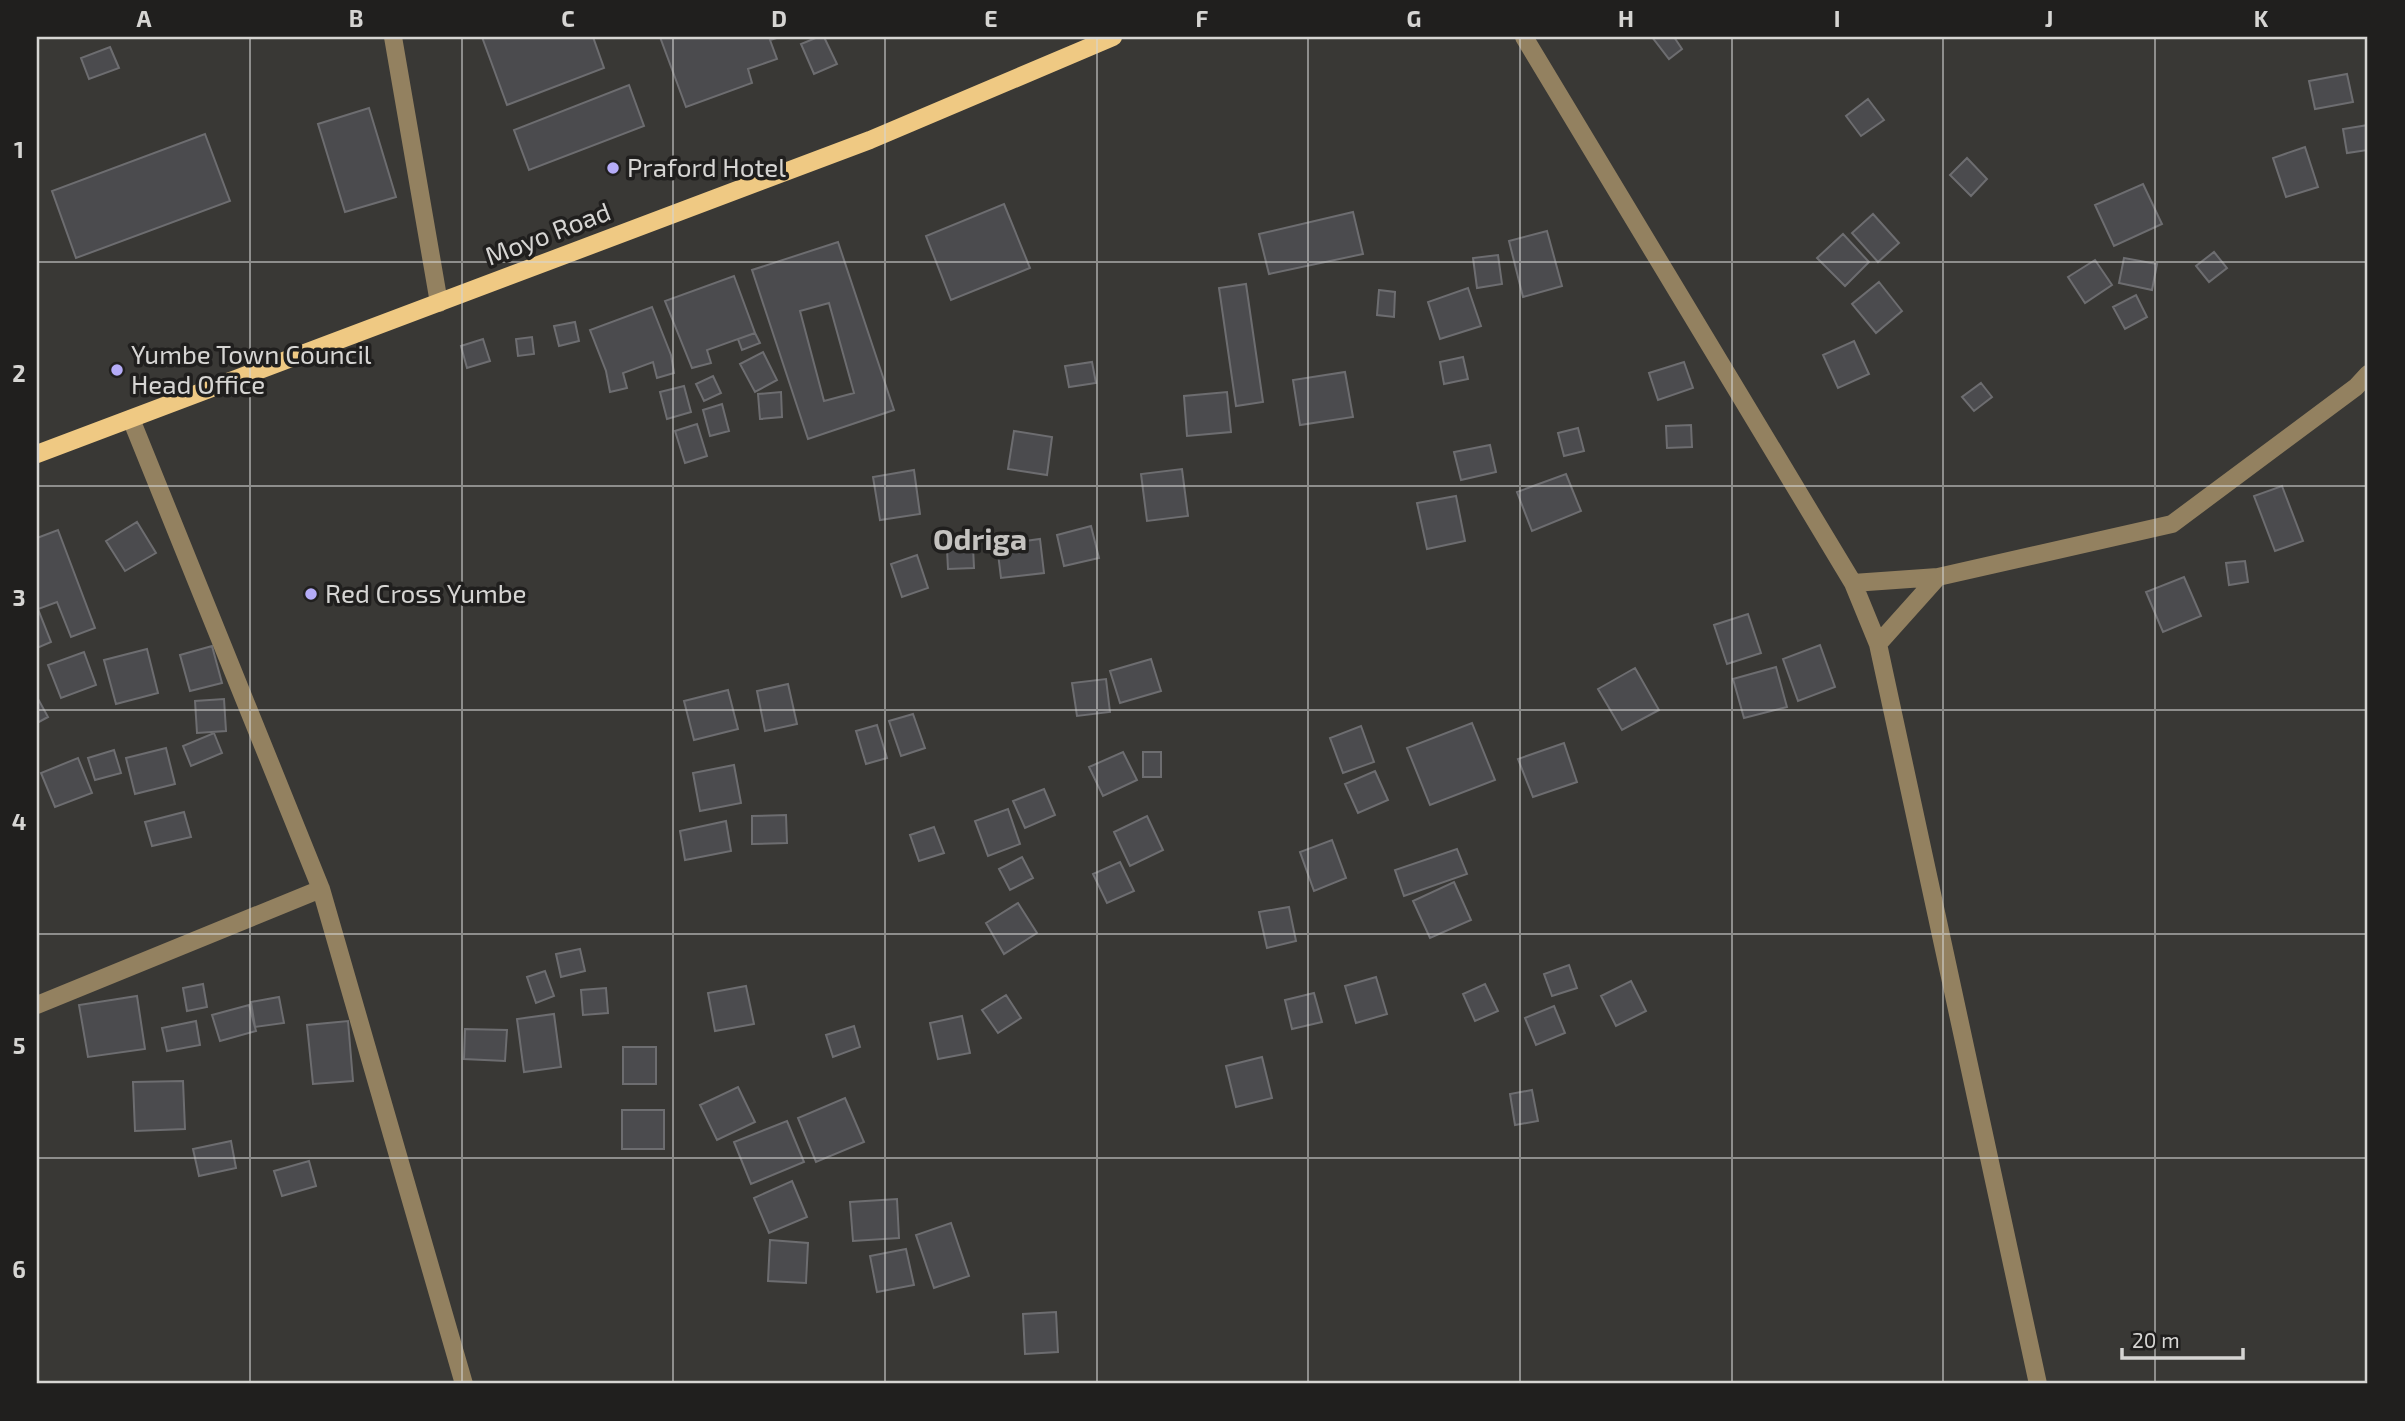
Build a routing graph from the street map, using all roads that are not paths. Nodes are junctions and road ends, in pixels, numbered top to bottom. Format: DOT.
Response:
graph roads {
  1 [pos="393,37"];
  2 [pos="1113,37"];
  3 [pos="1524,37"];
  4 [pos="439,303"];
  5 [pos="2368,374"];
  6 [pos="131,419"];
  7 [pos="37,454"];
  8 [pos="1938,577"];
  9 [pos="1853,583"];
  10 [pos="1878,644"];
  11 [pos="321,889"];
  12 [pos="37,1005"];
  13 [pos="464,1384"];
  14 [pos="2038,1384"];
  1 -- 4 [label="street"];
  2 -- 4 [label="main road, Moyo Road"];
  3 -- 9 [label="street"];
  4 -- 6 [label="main road, Moyo Road"];
  5 -- 8 [label="street"];
  6 -- 7 [label="main road, Moyo Road"];
  6 -- 11 [label="street"];
  8 -- 9 [label="street"];
  8 -- 10 [label="street"];
  9 -- 10 [label="street"];
  10 -- 14 [label="street"];
  11 -- 12 [label="street"];
  11 -- 13 [label="street"];
}
